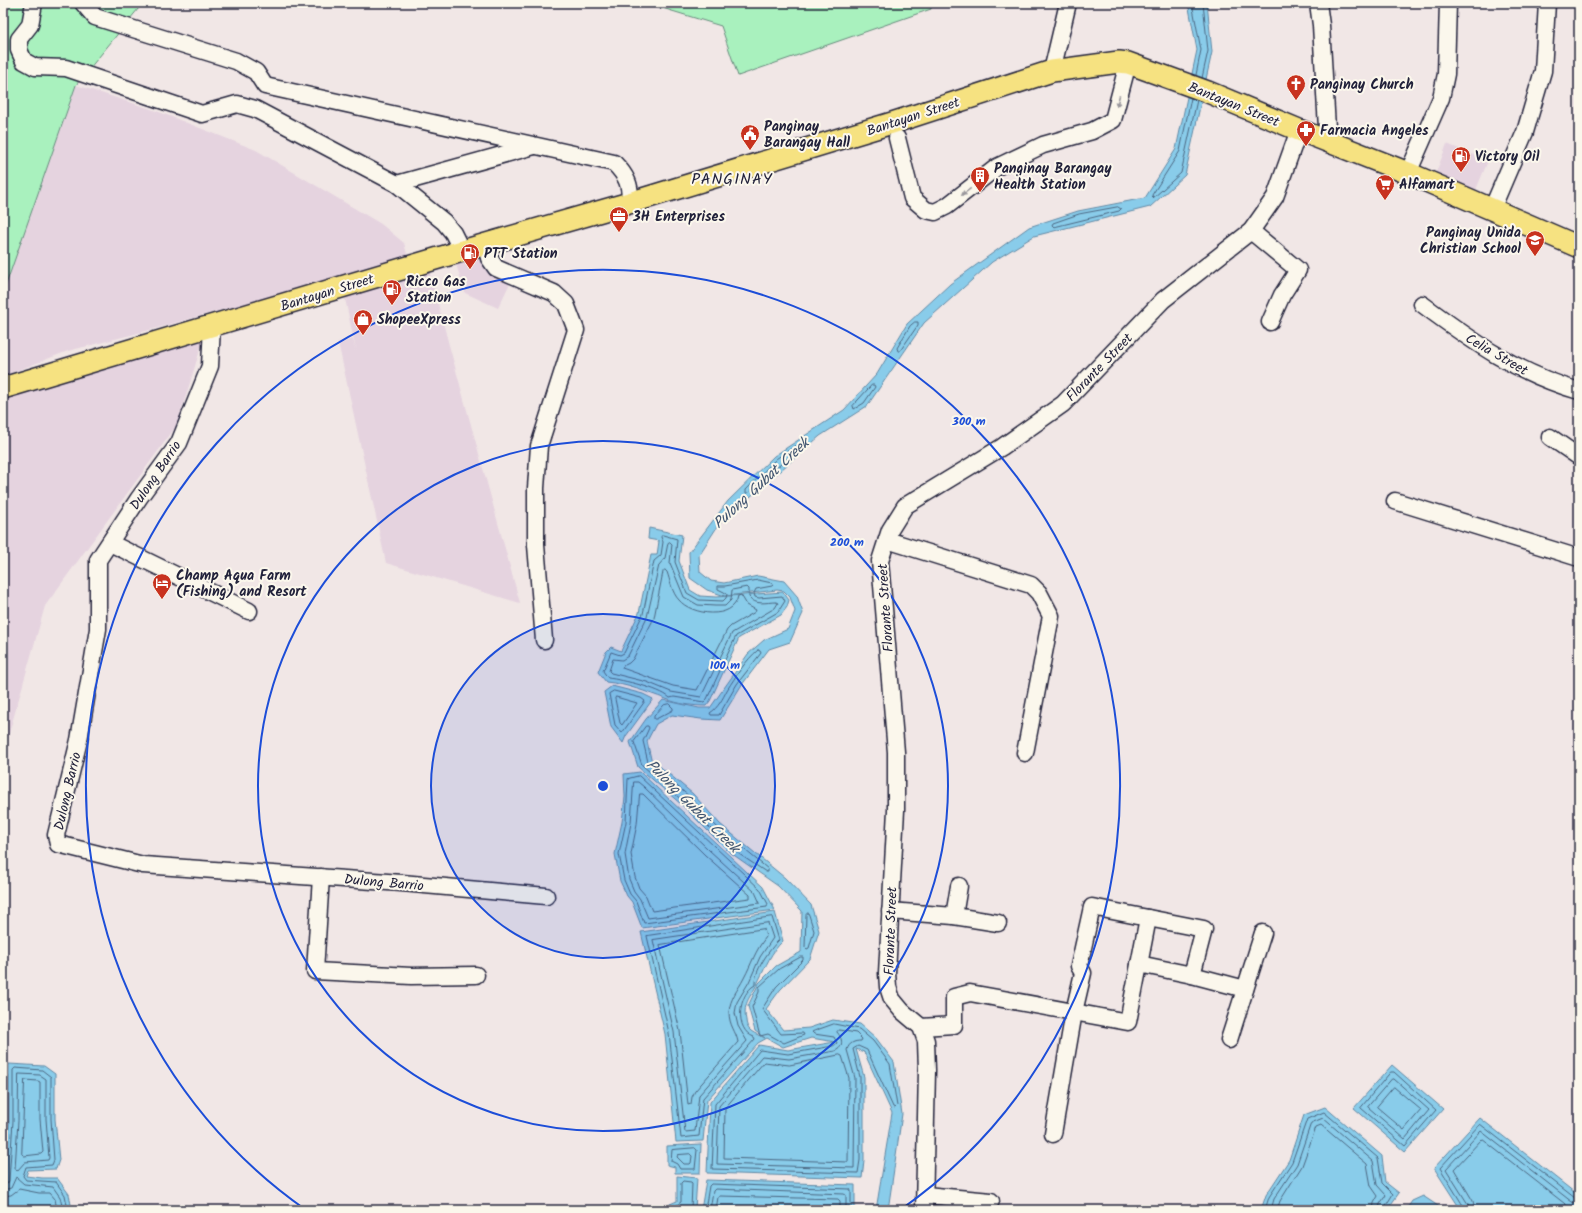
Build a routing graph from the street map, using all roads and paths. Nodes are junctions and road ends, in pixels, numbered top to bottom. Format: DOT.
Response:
graph roads {
  1 [pos="34,3"];
  2 [pos="83,3"];
  3 [pos="1068,3"];
  4 [pos="1318,3"];
  5 [pos="1448,3"];
  6 [pos="1547,3"];
  7 [pos="1128,63"];
  8 [pos="1052,71"];
  9 [pos="264,86"];
  10 [pos="255,109"];
  11 [pos="894,130"];
  12 [pos="1299,130"];
  13 [pos="1326,141"];
  14 [pos="538,145"];
  15 [pos="1408,173"];
  16 [pos="397,184"];
  17 [pos="629,204"];
  18 [pos="1492,209"];
  19 [pos="1251,231"];
  20 [pos="486,245"];
  21 [pos="1579,247"];
  22 [pos="462,251"];
  23 [pos="1422,304"];
  24 [pos="1270,322"];
  25 [pos="212,326"];
  26 [pos="3,388"];
  27 [pos="1579,391"];
  28 [pos="1550,437"];
  29 [pos="1579,457"];
  30 [pos="1395,501"];
  31 [pos="887,540"];
  32 [pos="110,543"];
  33 [pos="1579,558"];
  34 [pos="249,611"];
  35 [pos="544,640"];
  36 [pos="1025,752"];
  37 [pos="321,877"];
  38 [pos="959,886"];
  39 [pos="546,896"];
  40 [pos="890,911"];
  41 [pos="954,916"];
  42 [pos="1148,918"];
  43 [pos="998,923"];
  44 [pos="1263,933"];
  45 [pos="1138,964"];
  46 [pos="476,975"];
  47 [pos="1192,975"];
  48 [pos="1245,989"];
  49 [pos="1074,1012"];
  50 [pos="920,1026"];
  51 [pos="1229,1040"];
  52 [pos="1053,1134"];
  53 [pos="991,1201"];
  54 [pos="924,1203"];
  1 -- 10 [label="street"];
  2 -- 9 [label="street"];
  3 -- 8 [label="street"];
  4 -- 13 [label="street"];
  5 -- 15 [label="street"];
  6 -- 18 [label="street"];
  7 -- 8 [label="main road, Bantayan Street"];
  7 -- 11 [label="street, one-way"];
  7 -- 12 [label="main road, Bantayan Street"];
  8 -- 11 [label="main road, Bantayan Street"];
  9 -- 10 [label="street"];
  9 -- 14 [label="street"];
  10 -- 16 [label="street"];
  11 -- 17 [label="main road, Bantayan Street"];
  12 -- 13 [label="main road, Bantayan Street"];
  12 -- 19 [label="street, Florante Street"];
  13 -- 15 [label="main road, Bantayan Street"];
  14 -- 16 [label="street"];
  14 -- 17 [label="street"];
  15 -- 18 [label="main road, Bantayan Street"];
  16 -- 22 [label="street"];
  17 -- 20 [label="main road, Bantayan Street"];
  18 -- 21 [label="main road, Bantayan Street"];
  19 -- 24 [label="street"];
  19 -- 31 [label="street, Florante Street"];
  20 -- 22 [label="main road, Bantayan Street"];
  20 -- 35 [label="street"];
  22 -- 25 [label="main road, Bantayan Street"];
  23 -- 27 [label="street, Celia Street"];
  25 -- 26 [label="main road, Bantayan Street"];
  25 -- 32 [label="street, Dulong Barrio"];
  28 -- 29 [label="street"];
  30 -- 33 [label="street"];
  31 -- 36 [label="street"];
  31 -- 40 [label="street, Florante Street"];
  32 -- 34 [label="street"];
  32 -- 37 [label="street, Dulong Barrio"];
  37 -- 39 [label="street, Dulong Barrio"];
  37 -- 46 [label="street"];
  38 -- 41 [label="street"];
  40 -- 41 [label="street"];
  40 -- 50 [label="street, Florante Street"];
  41 -- 43 [label="street"];
  42 -- 45 [label="street"];
  42 -- 47 [label="street"];
  42 -- 49 [label="street"];
  44 -- 48 [label="street"];
  45 -- 47 [label="street"];
  45 -- 49 [label="street"];
  47 -- 48 [label="street"];
  48 -- 51 [label="street"];
  49 -- 50 [label="street"];
  49 -- 52 [label="street"];
  50 -- 54 [label="street"];
  53 -- 54 [label="street"];
}
